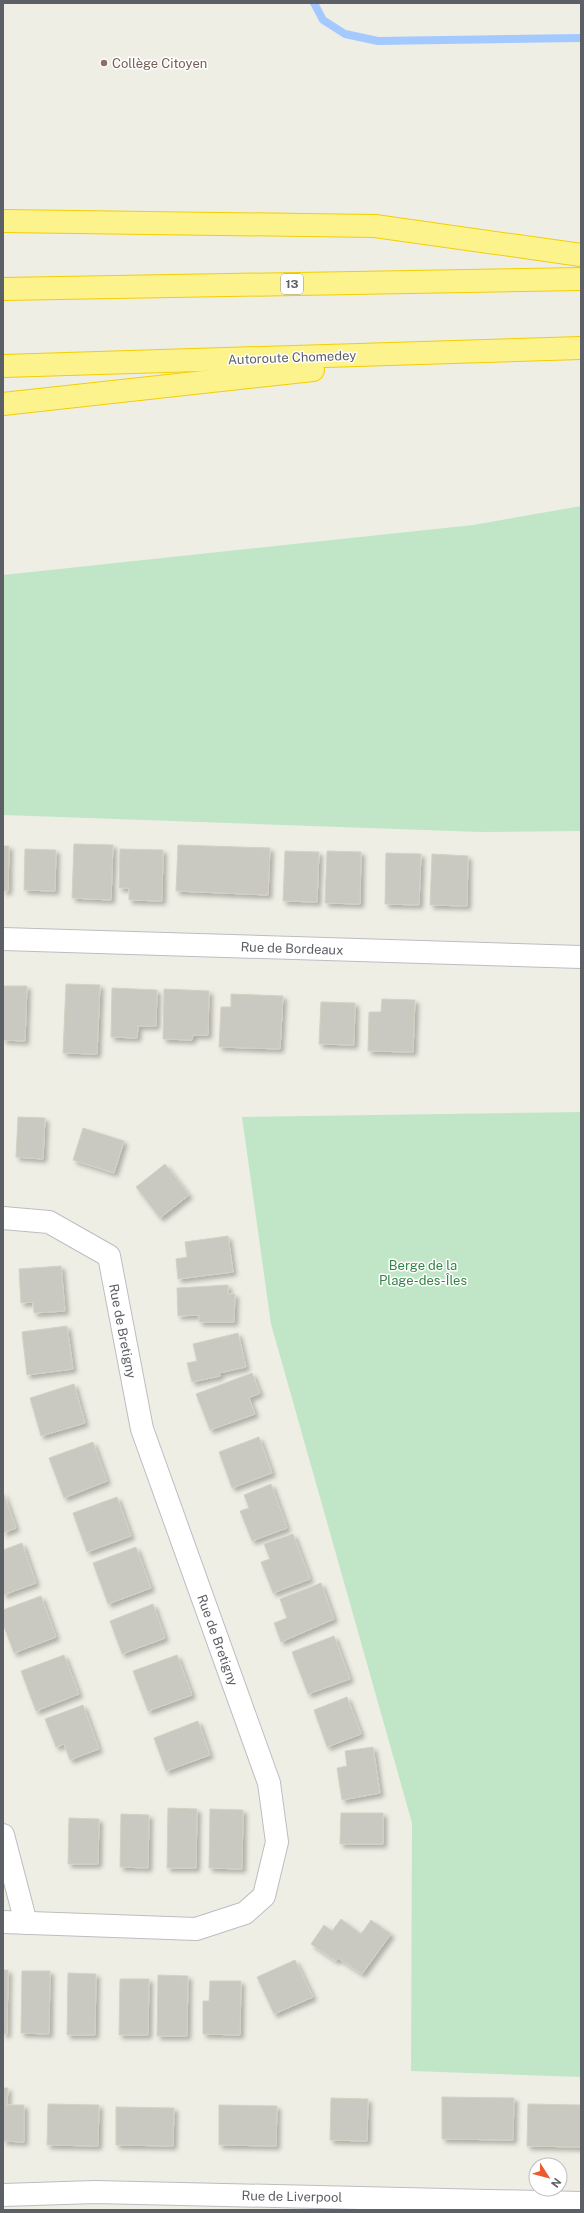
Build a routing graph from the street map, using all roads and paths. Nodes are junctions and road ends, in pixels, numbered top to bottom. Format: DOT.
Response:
graph roads {
  1 [pos="3,221"];
  2 [pos="581,255"];
  3 [pos="581,279"];
  4 [pos="3,289"];
  5 [pos="581,348"];
  6 [pos="477,352"];
  7 [pos="3,366"];
  8 [pos="3,404"];
  9 [pos="3,939"];
  10 [pos="581,957"];
  11 [pos="3,1218"];
  12 [pos="3,1835"];
  13 [pos="3,1922"];
  14 [pos="26,1923"];
  15 [pos="3,2195"];
  16 [pos="581,2203"];
  1 -- 2 [label="highway"];
  3 -- 4 [label="highway, 13"];
  5 -- 6 [label="highway, Autoroute Chomedey"];
  6 -- 7 [label="highway, Autoroute Chomedey"];
  6 -- 8 [label="highway"];
  9 -- 10 [label="street, Rue de Bordeaux"];
  11 -- 14 [label="street, Rue de Bretigny"];
  12 -- 14 [label="street"];
  13 -- 14 [label="street, Rue de Bretigny"];
  15 -- 16 [label="street, Rue de Liverpool"];
}
